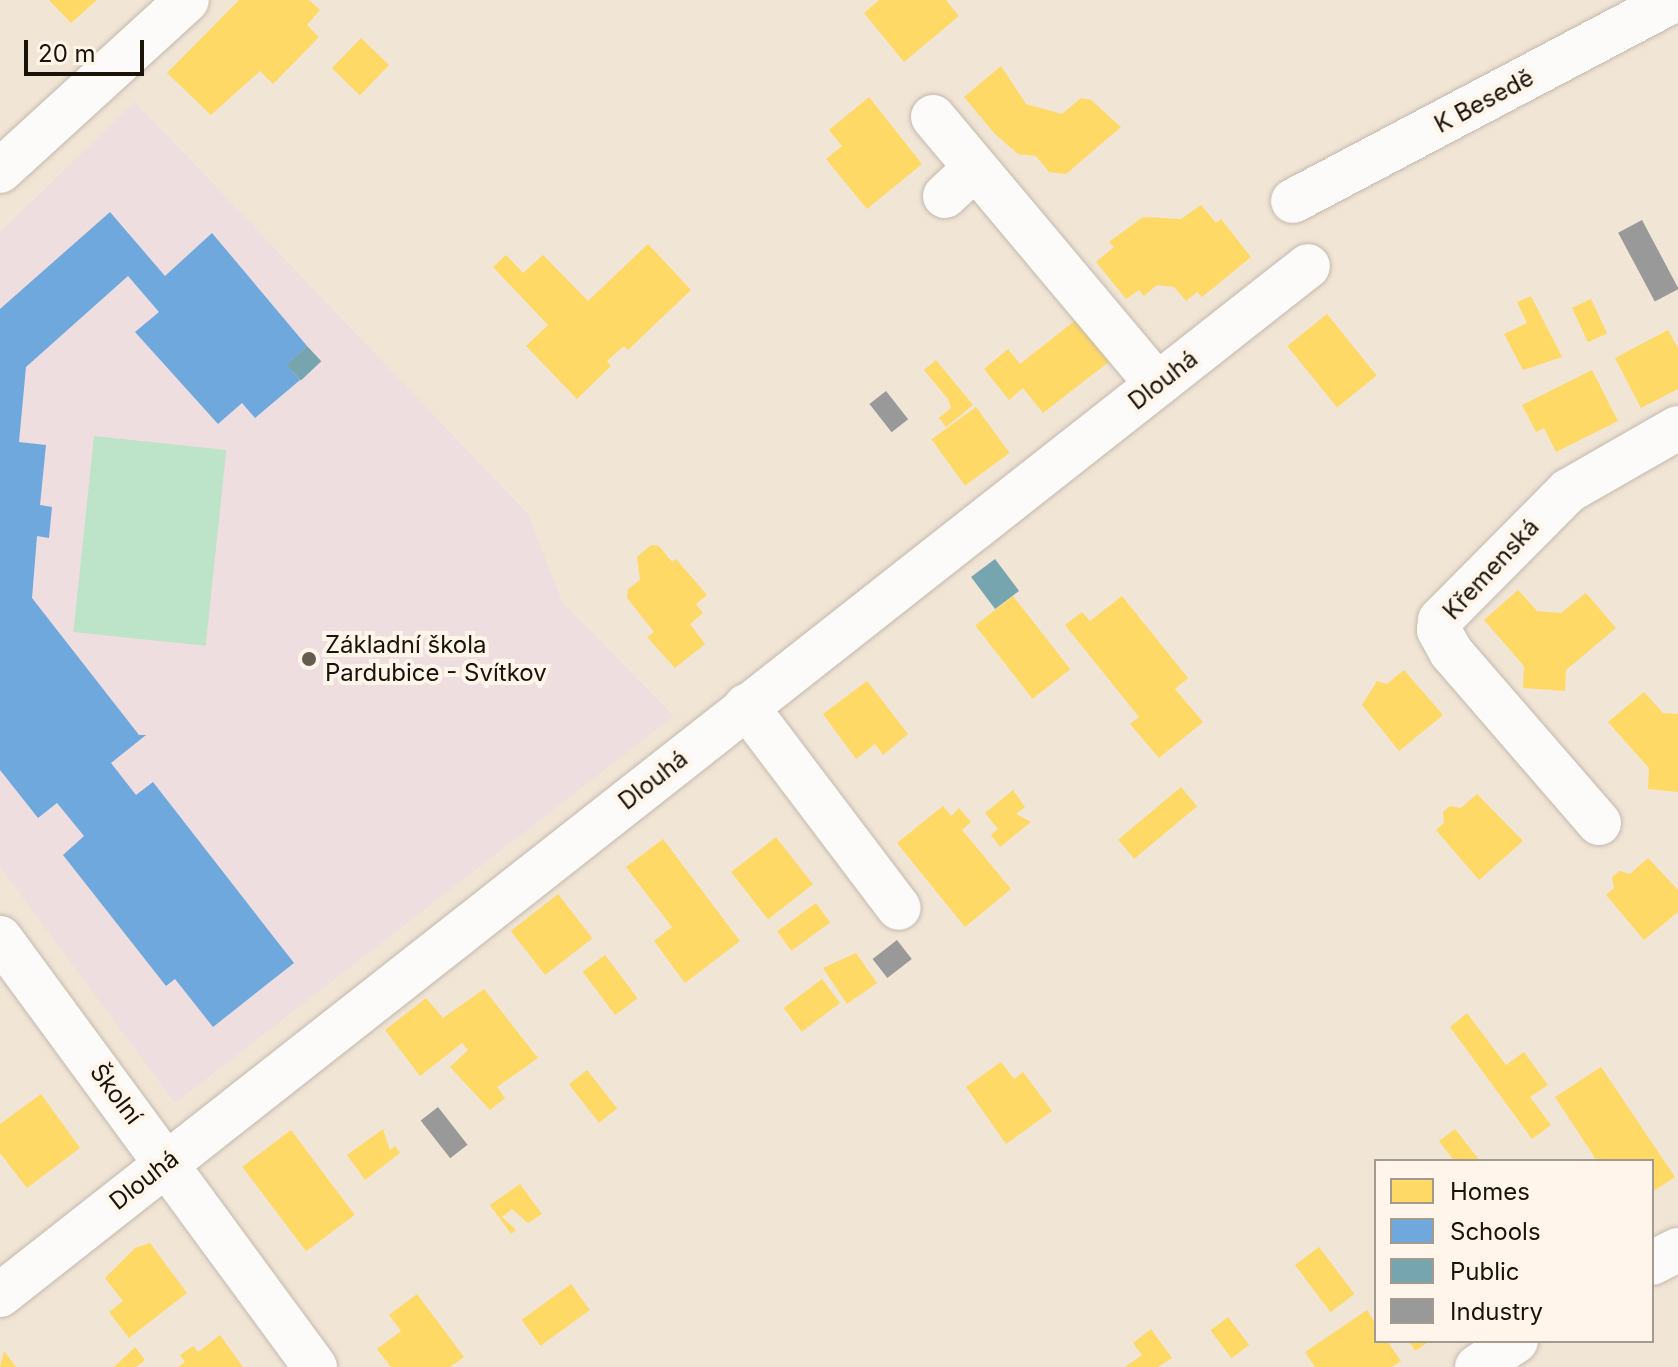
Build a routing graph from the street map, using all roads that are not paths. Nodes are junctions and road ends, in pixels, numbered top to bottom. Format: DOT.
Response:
graph roads {
  1 [pos="187,0"];
  2 [pos="1674,0"];
  3 [pos="933,117"];
  4 [pos="0,171"];
  5 [pos="1293,201"];
  6 [pos="1308,266"];
  7 [pos="1157,384"];
  8 [pos="1678,428"];
  9 [pos="746,706"];
  10 [pos="1599,823"];
  11 [pos="899,908"];
  12 [pos="0,938"];
  13 [pos="166,1162"];
  14 [pos="1678,1250"];
  15 [pos="1654,1262"];
  16 [pos="0,1295"];
  17 [pos="1513,1343"];
  18 [pos="315,1367"];
  19 [pos="1477,1367"];
  1 -- 4 [label="street"];
  2 -- 5 [label="street, K Besedě"];
  3 -- 7 [label="street"];
  6 -- 7 [label="street, Dlouhá"];
  7 -- 9 [label="street, Dlouhá"];
  8 -- 10 [label="street, Křemenská"];
  9 -- 11 [label="street"];
  9 -- 13 [label="street, Dlouhá"];
  12 -- 13 [label="street, Školní"];
  13 -- 16 [label="street, Dlouhá"];
  13 -- 18 [label="street, Školní"];
  14 -- 15 [label="street"];
  17 -- 19 [label="street"];
}
